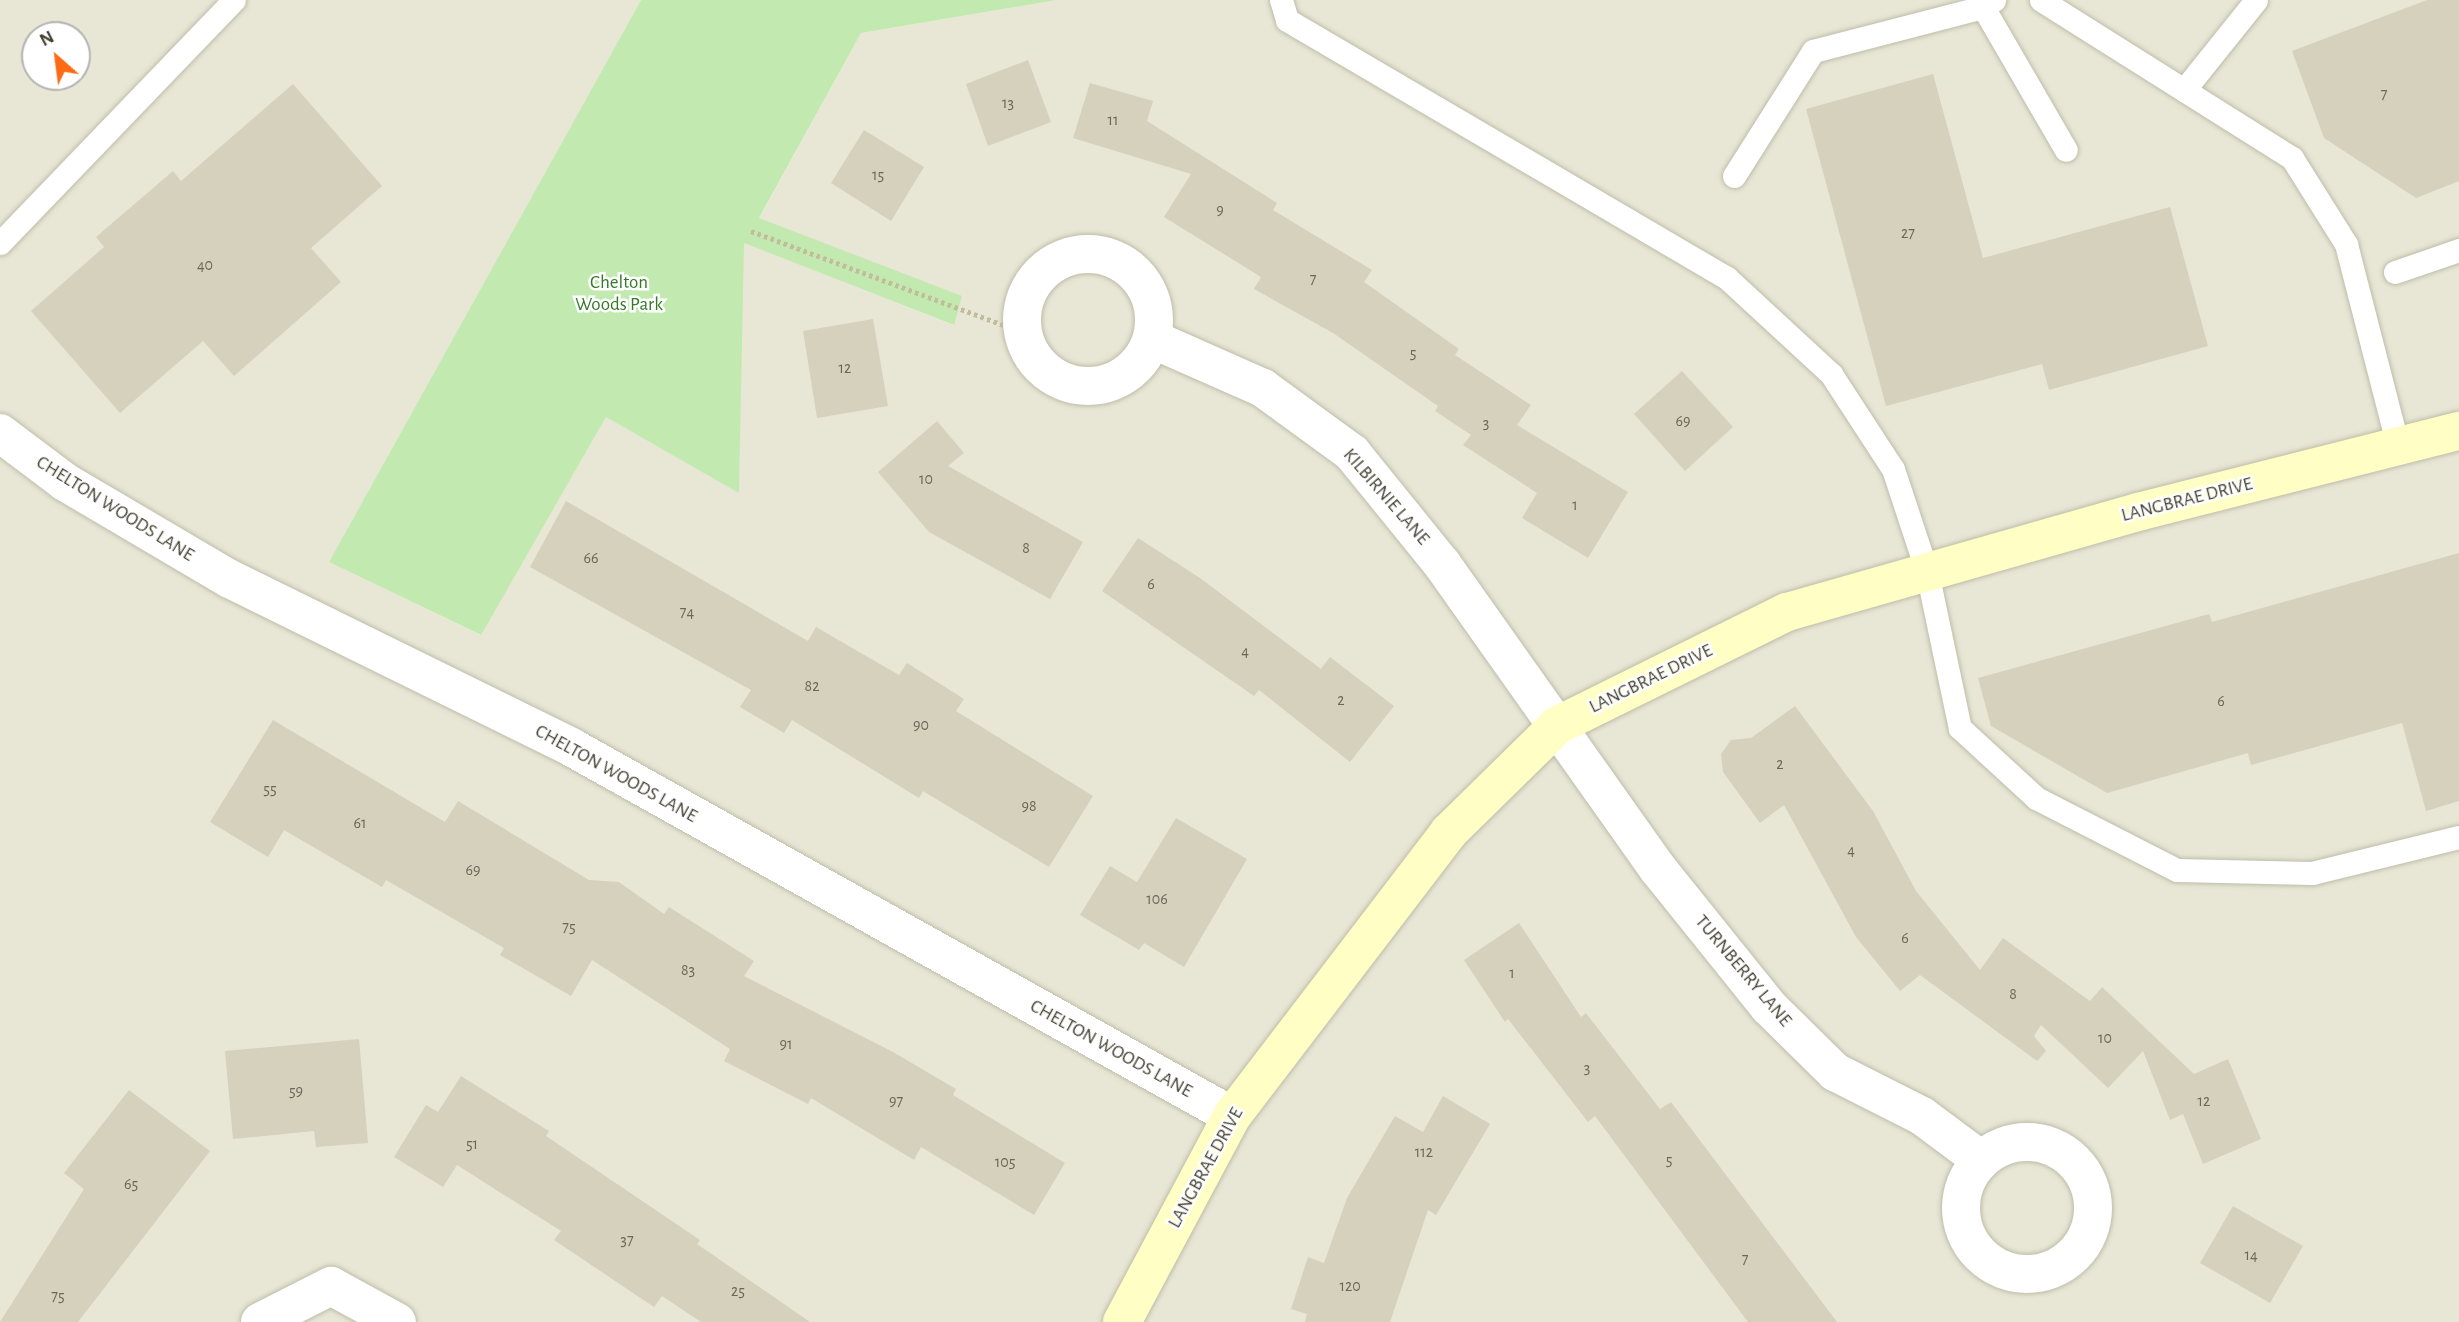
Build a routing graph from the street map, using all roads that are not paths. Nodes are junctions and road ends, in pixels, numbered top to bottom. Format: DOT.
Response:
graph roads {
  1 [pos="234,0"];
  2 [pos="1281,0"];
  3 [pos="2041,0"];
  4 [pos="2256,0"];
  5 [pos="1989,4"];
  6 [pos="2184,90"];
  7 [pos="2066,150"];
  8 [pos="1734,176"];
  9 [pos="0,243"];
  10 [pos="2459,250"];
  11 [pos="2395,272"];
  12 [pos="1152,339"];
  13 [pos="2459,431"];
  14 [pos="0,433"];
  15 [pos="2398,446"];
  16 [pos="1927,572"];
  17 [pos="1558,725"];
  18 [pos="2459,837"];
  19 [pos="1232,1116"];
  20 [pos="1981,1160"];
  21 [pos="260,1322"];
  22 [pos="397,1322"];
  23 [pos="1122,1322"];
  1 -- 9 [label="lane"];
  2 -- 16 [label="lane"];
  3 -- 6 [label="lane"];
  4 -- 6 [label="lane"];
  5 -- 7 [label="lane"];
  5 -- 8 [label="lane"];
  6 -- 15 [label="lane"];
  10 -- 11 [label="lane"];
  12 -- 12 [label="street"];
  12 -- 17 [label="street, KILBIRNIE LANE"];
  13 -- 15 [label="street, LANGBRAE DRIVE"];
  14 -- 19 [label="street, CHELTON WOODS LANE"];
  15 -- 16 [label="street, LANGBRAE DRIVE"];
  16 -- 17 [label="street, LANGBRAE DRIVE"];
  16 -- 18 [label="lane"];
  17 -- 19 [label="street, LANGBRAE DRIVE"];
  17 -- 20 [label="street, TURNBERRY LANE"];
  19 -- 23 [label="street, LANGBRAE DRIVE"];
  21 -- 22 [label="street"];
}
